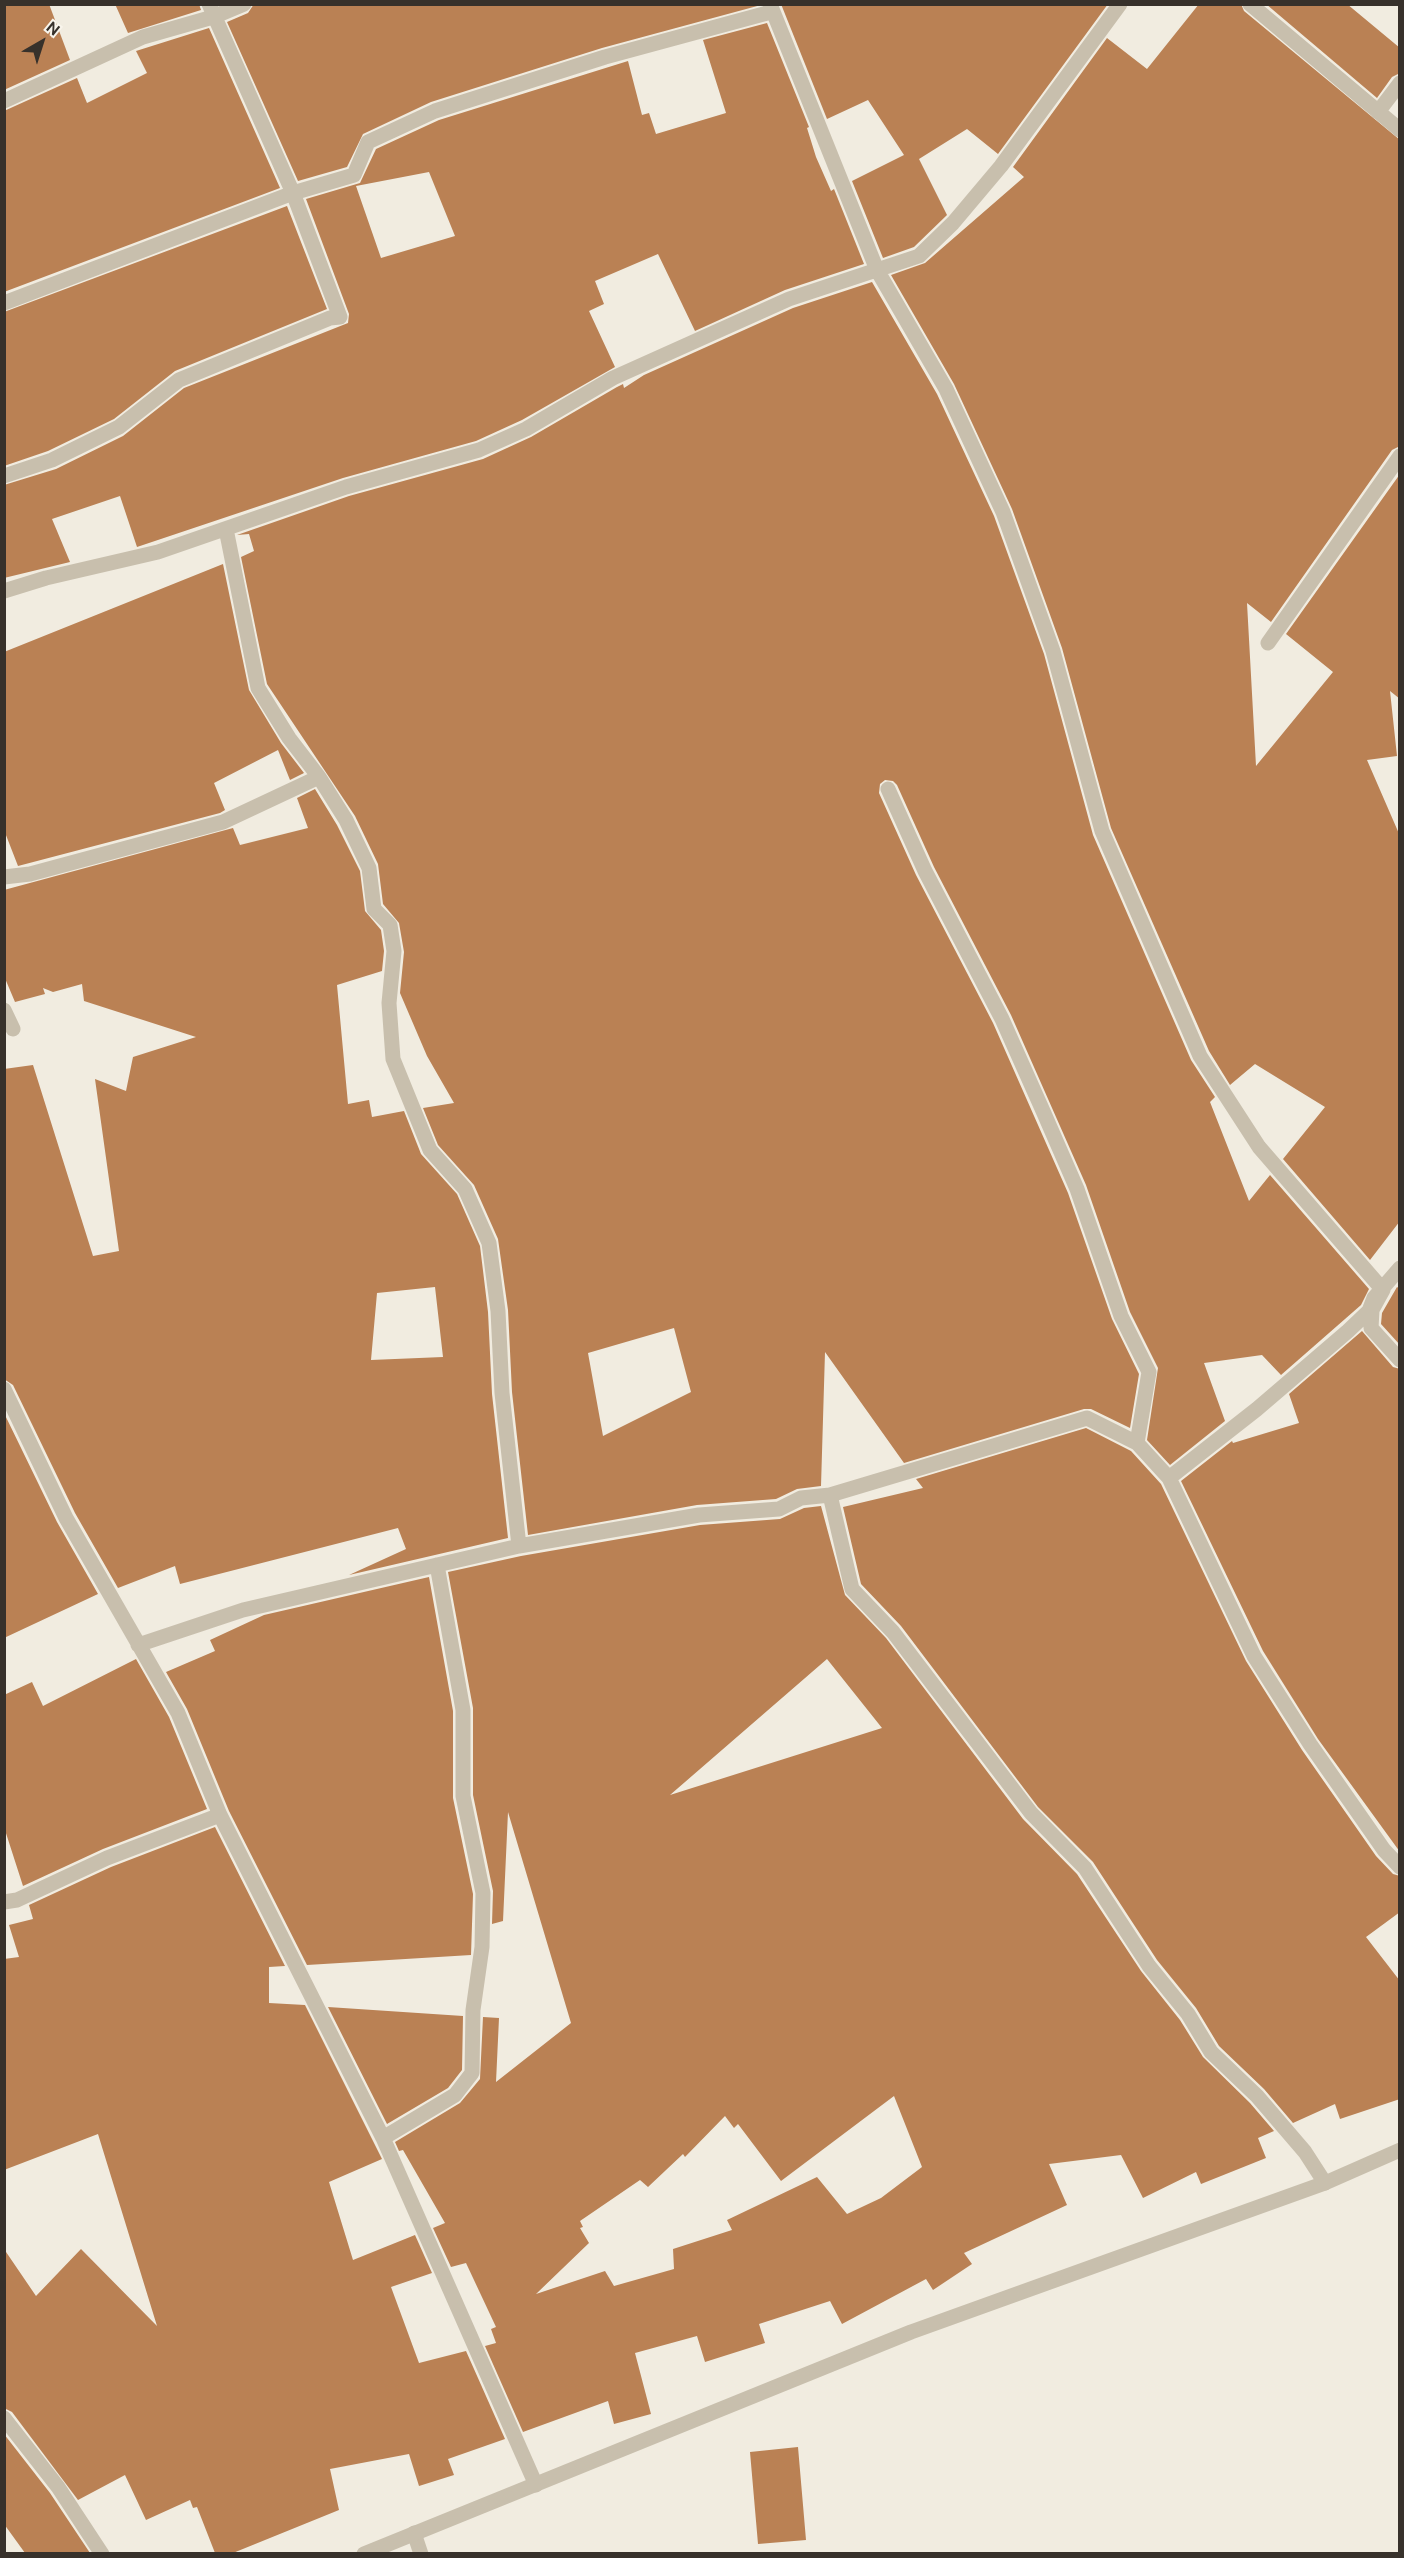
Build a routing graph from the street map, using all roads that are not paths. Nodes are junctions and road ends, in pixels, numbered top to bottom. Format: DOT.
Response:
graph roads {
  1 [pos="244,4"];
  2 [pos="1120,4"];
  3 [pos="1250,4"];
  4 [pos="771,8"];
  5 [pos="211,11"];
  6 [pos="1400,83"];
  7 [pos="4,101"];
  8 [pos="1378,112"];
  9 [pos="1400,130"];
  10 [pos="293,193"];
  11 [pos="877,270"];
  12 [pos="4,303"];
  13 [pos="1400,456"];
  14 [pos="4,476"];
  15 [pos="226,529"];
  16 [pos="4,591"];
  17 [pos="1268,643"];
  18 [pos="319,777"];
  19 [pos="888,789"];
  20 [pos="4,877"];
  21 [pos="4,1010"];
  22 [pos="13,1029"];
  23 [pos="1400,1268"];
  24 [pos="1383,1290"];
  25 [pos="1400,1360"];
  26 [pos="4,1389"];
  27 [pos="10,1412"];
  28 [pos="1137,1443"];
  29 [pos="1169,1478"];
  30 [pos="830,1495"];
  31 [pos="519,1546"];
  32 [pos="437,1566"];
  33 [pos="138,1645"];
  34 [pos="220,1815"];
  35 [pos="1400,1867"];
  36 [pos="4,1902"];
  37 [pos="383,2138"];
  38 [pos="1400,2150"];
  39 [pos="1324,2183"];
  40 [pos="4,2418"];
  41 [pos="536,2486"];
  42 [pos="414,2533"];
  43 [pos="102,2553"];
  44 [pos="364,2553"];
  45 [pos="421,2553"];
  1 -- 5 [label="street"];
  2 -- 11 [label="street"];
  3 -- 8 [label="street"];
  4 -- 10 [label="street"];
  4 -- 11 [label="street"];
  5 -- 7 [label="street"];
  5 -- 10 [label="street"];
  6 -- 8 [label="street"];
  8 -- 9 [label="street"];
  10 -- 12 [label="street"];
  10 -- 14 [label="street"];
  11 -- 15 [label="street"];
  11 -- 24 [label="street"];
  13 -- 17 [label="street"];
  15 -- 16 [label="street"];
  15 -- 18 [label="street"];
  18 -- 20 [label="street"];
  18 -- 31 [label="street"];
  19 -- 28 [label="street"];
  21 -- 22 [label="street"];
  23 -- 24 [label="street"];
  24 -- 25 [label="street"];
  24 -- 29 [label="street"];
  26 -- 27 [label="street"];
  27 -- 33 [label="street"];
  28 -- 29 [label="street"];
  28 -- 30 [label="street"];
  29 -- 35 [label="street"];
  30 -- 31 [label="street"];
  30 -- 39 [label="street"];
  31 -- 32 [label="street"];
  32 -- 33 [label="street"];
  32 -- 37 [label="street"];
  33 -- 34 [label="street"];
  34 -- 36 [label="street"];
  34 -- 37 [label="street"];
  37 -- 41 [label="street"];
  38 -- 39 [label="street"];
  39 -- 41 [label="street"];
  40 -- 43 [label="street"];
  41 -- 42 [label="street"];
  42 -- 44 [label="street"];
  42 -- 45 [label="street"];
}
